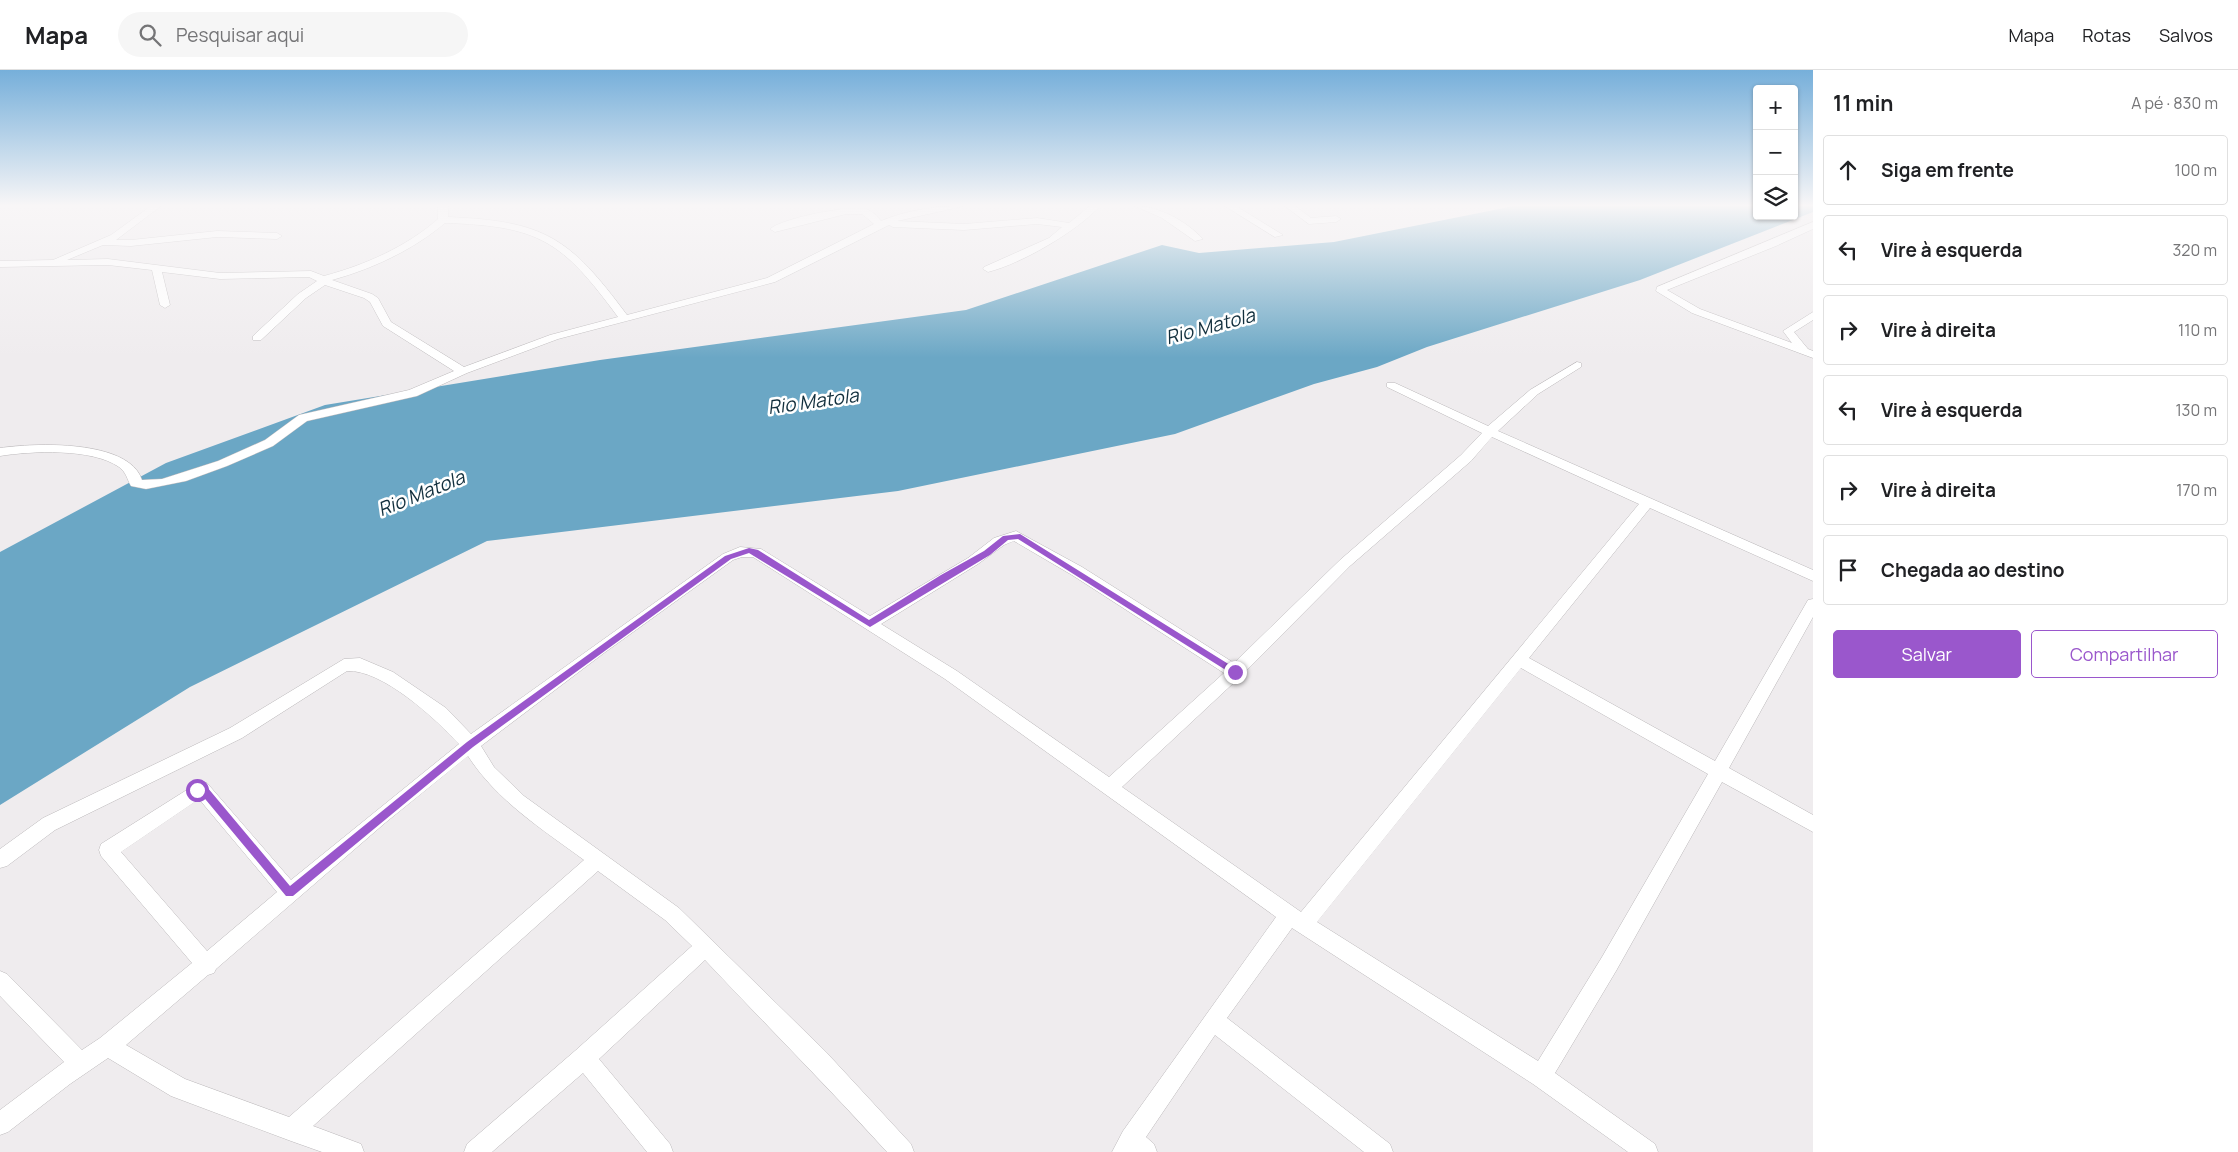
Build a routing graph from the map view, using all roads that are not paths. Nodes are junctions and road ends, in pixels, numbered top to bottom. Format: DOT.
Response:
graph roads {
  1 [pos="67,256"];
  2 [pos="383,256"];
  3 [pos="572,256"];
  4 [pos="817,256"];
  5 [pos="1017,256"];
  6 [pos="1742,256"];
  7 [pos="51,263"];
  8 [pos="0,264"];
  9 [pos="156,268"];
  10 [pos="988,269"];
  11 [pos="323,281"];
  12 [pos="165,305"];
  13 [pos="1813,315"];
  14 [pos="624,318"];
  15 [pos="257,338"];
  16 [pos="1809,353"];
  17 [pos="1577,365"];
  18 [pos="463,371"];
  19 [pos="1391,385"];
  20 [pos="1490,432"];
  21 [pos="0,452"];
  22 [pos="1648,502"];
  23 [pos="1813,576"];
  24 [pos="1813,604"];
  25 [pos="870,624"];
  26 [pos="1519,660"];
  27 [pos="1235,672"];
  28 [pos="470,744"];
  29 [pos="1720,771"];
  30 [pos="1110,787"];
  31 [pos="1813,824"];
  32 [pos="0,860"];
  33 [pos="598,860"];
  34 [pos="290,893"];
  35 [pos="1296,919"];
  36 [pos="706,946"];
  37 [pos="207,966"];
  38 [pos="0,980"];
  39 [pos="1213,1020"];
  40 [pos="108,1046"];
  41 [pos="584,1058"];
  42 [pos="81,1064"];
  43 [pos="1541,1076"];
  44 [pos="0,1124"];
  45 [pos="291,1130"];
  46 [pos="1133,1148"];
  47 [pos="893,1149"];
  48 [pos="353,1152"];
  49 [pos="475,1152"];
  50 [pos="662,1152"];
  51 [pos="1382,1152"];
  52 [pos="1647,1152"];
  1 -- 7 [label="street"];
  2 -- 11 [label="street"];
  3 -- 14 [label="street"];
  4 -- 14 [label="street"];
  5 -- 10 [label="street"];
  6 -- 16 [label="street"];
  7 -- 8 [label="street"];
  7 -- 9 [label="street"];
  9 -- 11 [label="street"];
  9 -- 12 [label="street"];
  11 -- 15 [label="street"];
  11 -- 18 [label="street"];
  13 -- 16 [label="street"];
  14 -- 18 [label="street"];
  17 -- 20 [label="street"];
  18 -- 21 [label="street"];
  19 -- 20 [label="street"];
  20 -- 22 [label="street"];
  20 -- 27 [label="street"];
  22 -- 23 [label="street"];
  22 -- 26 [label="street"];
  24 -- 29 [label="street"];
  25 -- 27 [label="street"];
  25 -- 28 [label="street"];
  25 -- 30 [label="street"];
  26 -- 29 [label="street"];
  26 -- 35 [label="street"];
  27 -- 30 [label="street"];
  28 -- 32 [label="street"];
  28 -- 33 [label="street"];
  28 -- 34 [label="street"];
  29 -- 31 [label="street"];
  29 -- 43 [label="street"];
  30 -- 35 [label="street"];
  33 -- 36 [label="street"];
  33 -- 45 [label="street"];
  34 -- 37 [label="street"];
  34 -- 37 [label="street"];
  35 -- 39 [label="street"];
  35 -- 43 [label="street"];
  36 -- 41 [label="street"];
  36 -- 47 [label="street"];
  37 -- 40 [label="street"];
  38 -- 42 [label="street"];
  39 -- 46 [label="street"];
  39 -- 51 [label="street"];
  40 -- 42 [label="street"];
  40 -- 45 [label="street"];
  41 -- 49 [label="street"];
  41 -- 50 [label="street"];
  42 -- 44 [label="street"];
  43 -- 52 [label="street"];
  45 -- 48 [label="street"];
}
